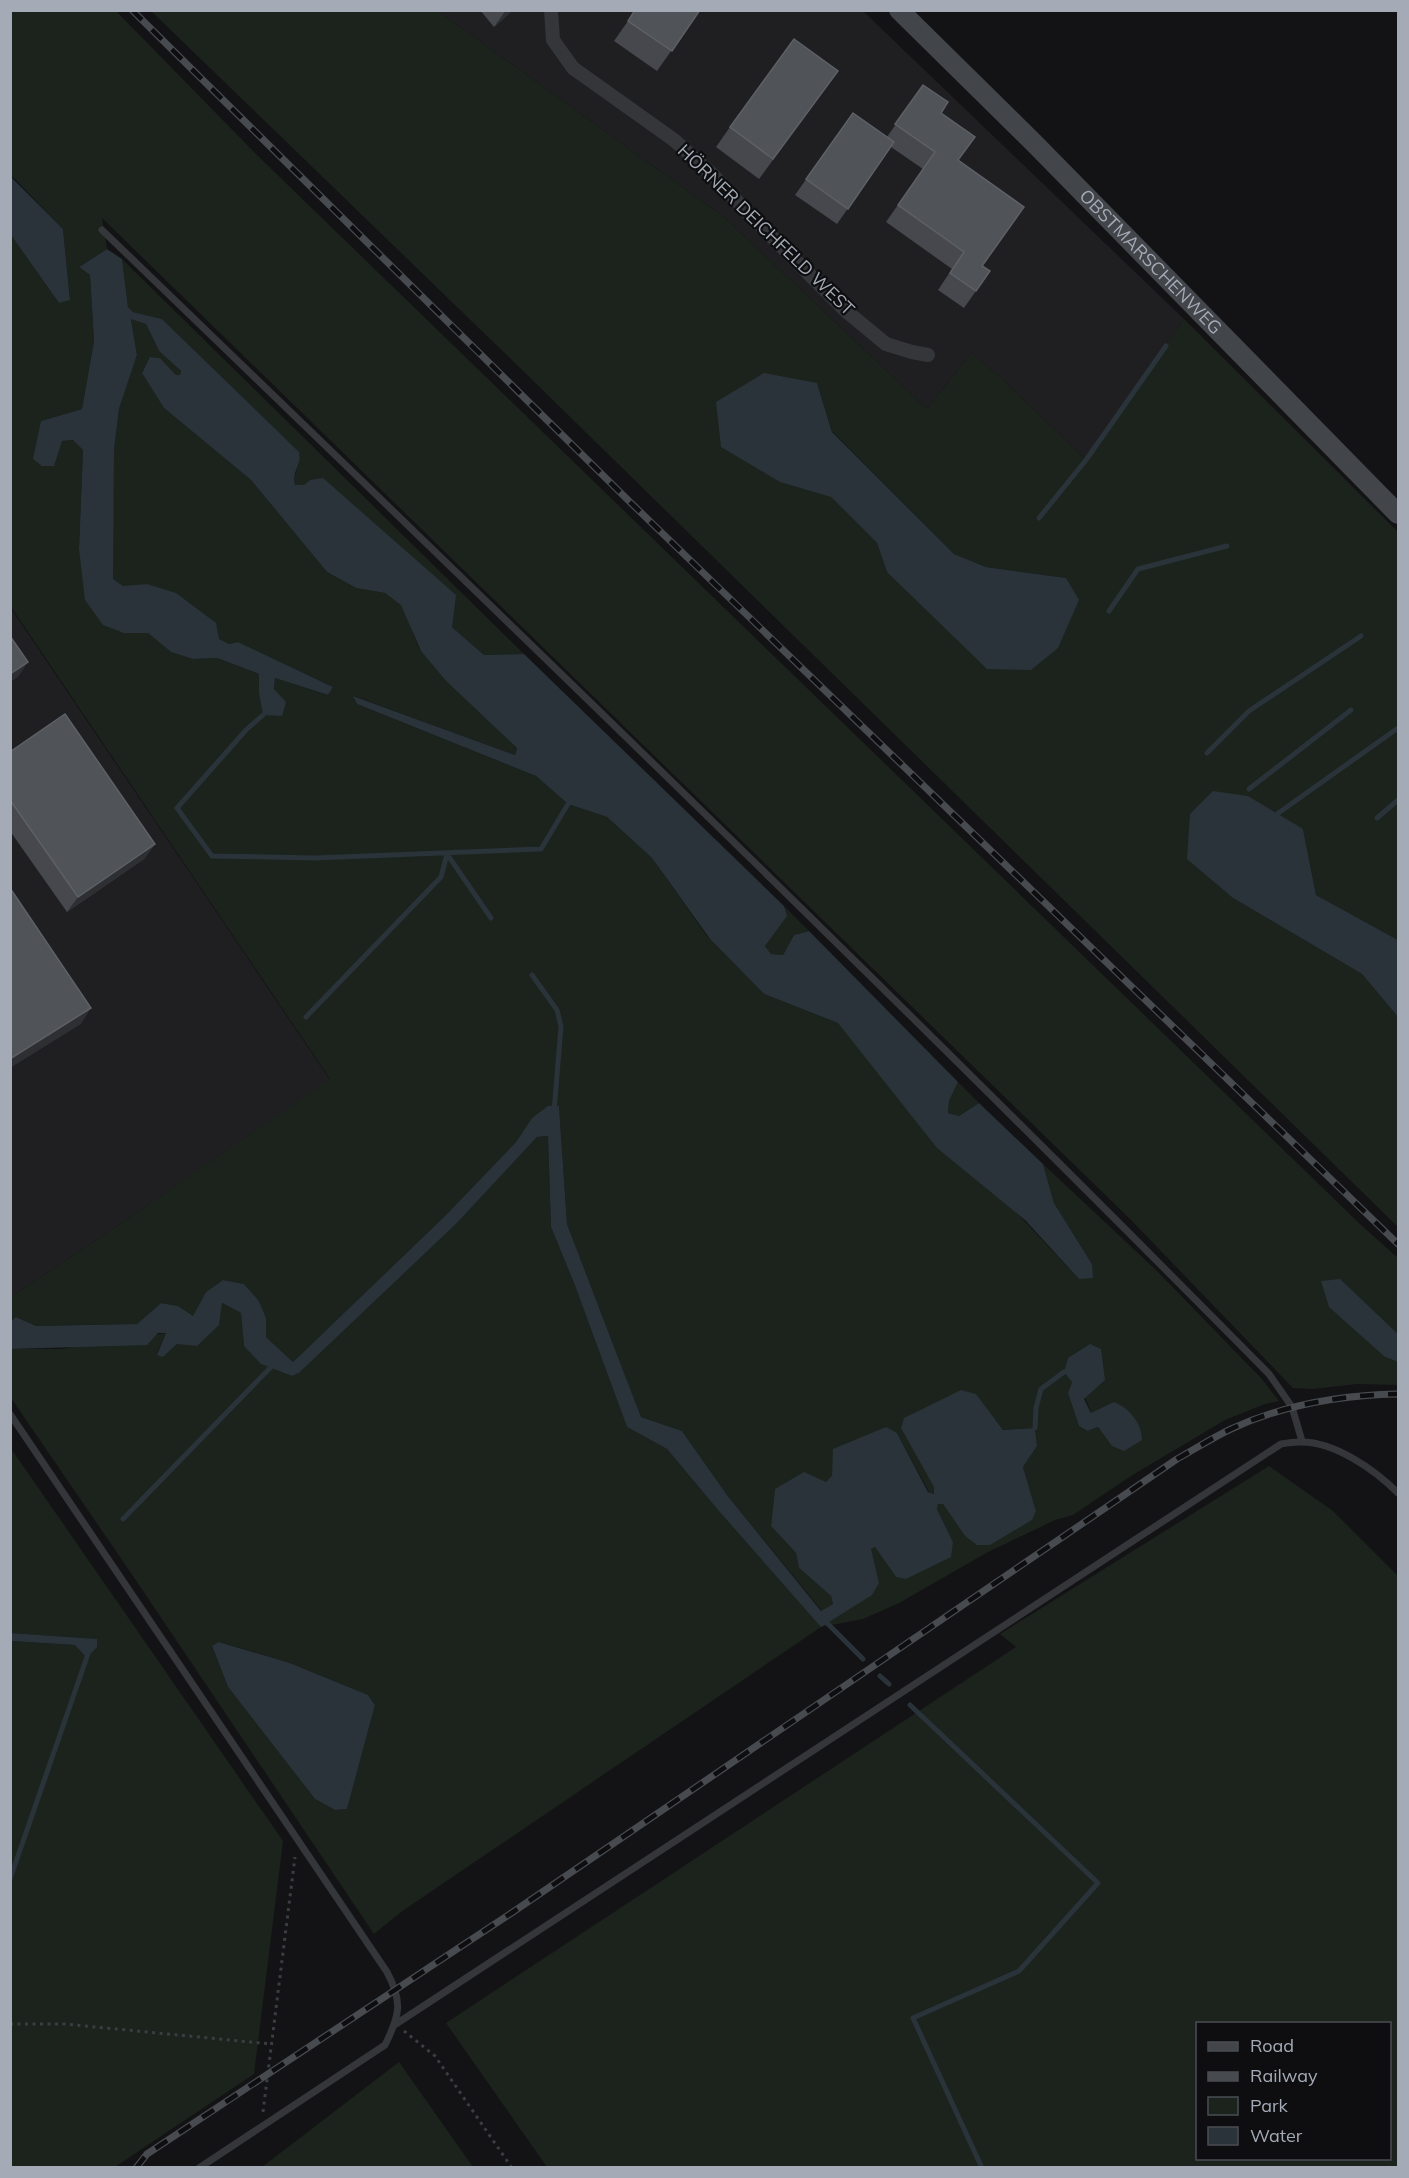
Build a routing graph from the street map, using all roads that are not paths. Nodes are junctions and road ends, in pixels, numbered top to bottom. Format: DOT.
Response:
graph roads {
  1 [pos="551,10"];
  2 [pos="899,10"];
  3 [pos="102,230"];
  4 [pos="928,355"];
  5 [pos="1398,514"];
  6 [pos="10,1414"];
  7 [pos="1302,1441"];
  8 [pos="1398,1493"];
  9 [pos="396,2024"];
  10 [pos="198,2168"];
  1 -- 4 [label="street, HÖRNER DEICHFELD WEST"];
  2 -- 5 [label="main road, OBSTMARSCHENWEG"];
  3 -- 7 [label="lane"];
  6 -- 9 [label="lane"];
  7 -- 8 [label="lane"];
  7 -- 9 [label="lane"];
  9 -- 10 [label="lane"];
}
